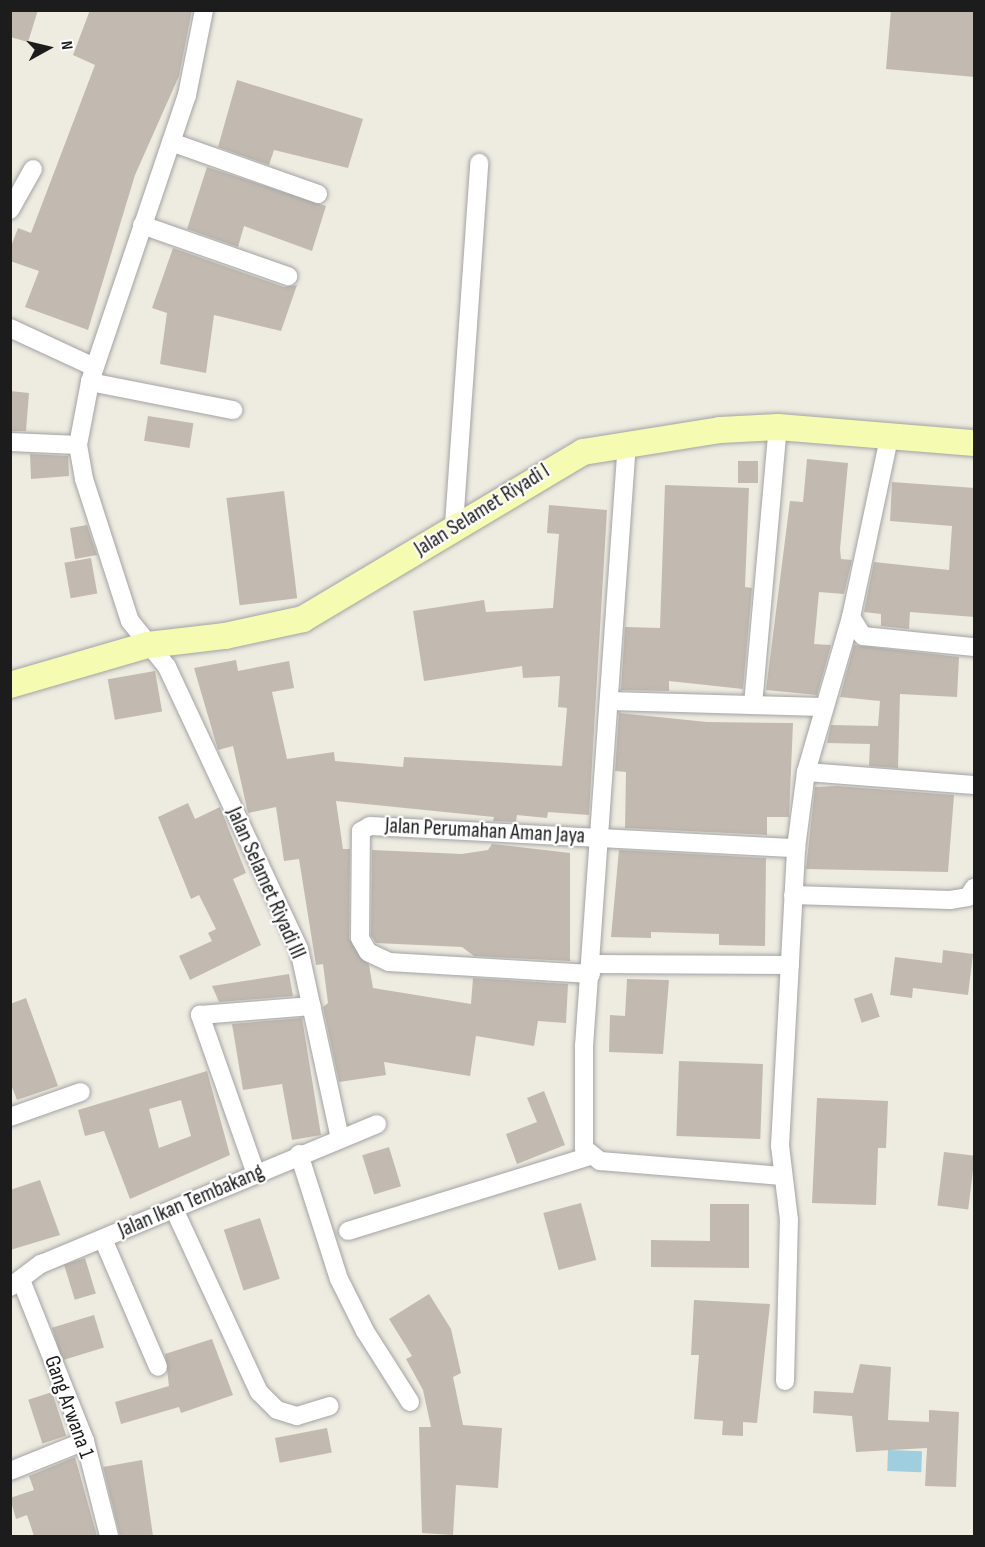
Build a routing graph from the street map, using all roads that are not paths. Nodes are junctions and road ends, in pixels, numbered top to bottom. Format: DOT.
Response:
graph roads {
  1 [pos="204,10"];
  2 [pos="171,141"];
  3 [pos="478,163"];
  4 [pos="33,169"];
  5 [pos="318,194"];
  6 [pos="10,210"];
  7 [pos="142,225"];
  8 [pos="288,276"];
  9 [pos="10,328"];
  10 [pos="92,375"];
  11 [pos="233,410"];
  12 [pos="778,427"];
  13 [pos="890,434"];
  14 [pos="10,442"];
  15 [pos="627,442"];
  16 [pos="975,443"];
  17 [pos="78,445"];
  18 [pos="454,525"];
  19 [pos="851,617"];
  20 [pos="148,645"];
  21 [pos="975,647"];
  22 [pos="10,685"];
  23 [pos="609,701"];
  24 [pos="753,705"];
  25 [pos="822,707"];
  26 [pos="806,772"];
  27 [pos="975,785"];
  28 [pos="600,836"];
  29 [pos="796,848"];
  30 [pos="975,888"];
  31 [pos="793,895"];
  32 [pos="790,965"];
  33 [pos="591,969"];
  34 [pos="312,1006"];
  35 [pos="81,1092"];
  36 [pos="12,1113"];
  37 [pos="377,1124"];
  38 [pos="340,1139"];
  39 [pos="299,1154"];
  40 [pos="590,1156"];
  41 [pos="256,1174"];
  42 [pos="782,1176"];
  43 [pos="174,1209"];
  44 [pos="348,1231"];
  45 [pos="103,1239"];
  46 [pos="16,1283"];
  47 [pos="158,1367"];
  48 [pos="785,1381"];
  49 [pos="410,1402"];
  50 [pos="330,1406"];
  51 [pos="85,1441"];
  52 [pos="10,1471"];
  53 [pos="109,1536"];
  1 -- 2 [label="street"];
  2 -- 5 [label="street"];
  2 -- 7 [label="street"];
  3 -- 18 [label="street"];
  4 -- 6 [label="street"];
  7 -- 8 [label="street"];
  7 -- 10 [label="street"];
  9 -- 10 [label="street"];
  10 -- 11 [label="street"];
  10 -- 17 [label="street"];
  12 -- 13 [label="main road, Jalan Selamet Riyadi I"];
  12 -- 15 [label="main road, Jalan Selamet Riyadi I"];
  12 -- 24 [label="street"];
  13 -- 16 [label="main road, Jalan Selamet Riyadi I"];
  13 -- 19 [label="street"];
  14 -- 17 [label="street"];
  15 -- 18 [label="main road, Jalan Selamet Riyadi I"];
  15 -- 23 [label="street, Jalan Perumahan Aman Jaya"];
  17 -- 20 [label="street, Jalan Selamet Riyadi III"];
  18 -- 20 [label="main road, Jalan Selamet Riyadi I"];
  19 -- 21 [label="street"];
  19 -- 25 [label="street"];
  20 -- 22 [label="main road, Jalan Selamet Riyadi I"];
  20 -- 34 [label="street, Jalan Selamet Riyadi III"];
  23 -- 24 [label="street"];
  23 -- 28 [label="street, Jalan Perumahan Aman Jaya"];
  24 -- 25 [label="street"];
  25 -- 26 [label="street"];
  26 -- 27 [label="street"];
  26 -- 29 [label="street"];
  28 -- 29 [label="street, Jalan Perumahan Aman Jaya"];
  28 -- 33 [label="street, Jalan Perumahan Aman Jaya"];
  28 -- 33 [label="street, Jalan Perumahan Aman Jaya"];
  29 -- 31 [label="street"];
  30 -- 31 [label="street"];
  31 -- 32 [label="street"];
  32 -- 33 [label="street, Jalan Perumahan Aman Jaya"];
  32 -- 42 [label="street"];
  33 -- 40 [label="street, Jalan Perumahan Aman Jaya"];
  34 -- 38 [label="street, Jalan Selamet Riyadi III"];
  34 -- 41 [label="street"];
  35 -- 36 [label="street"];
  37 -- 38 [label="street, Jalan Ikan Tembakang"];
  38 -- 39 [label="street, Jalan Ikan Tembakang"];
  39 -- 41 [label="street, Jalan Ikan Tembakang"];
  39 -- 49 [label="street"];
  40 -- 42 [label="street"];
  40 -- 44 [label="street"];
  41 -- 43 [label="street, Jalan Ikan Tembakang"];
  42 -- 48 [label="street"];
  43 -- 45 [label="street, Jalan Ikan Tembakang"];
  43 -- 50 [label="street"];
  45 -- 46 [label="street, Jalan Ikan Tembakang"];
  45 -- 47 [label="street"];
  46 -- 51 [label="street, Gang Arwana 1"];
  51 -- 52 [label="street"];
  51 -- 53 [label="street, Gang Arwana 1"];
}
